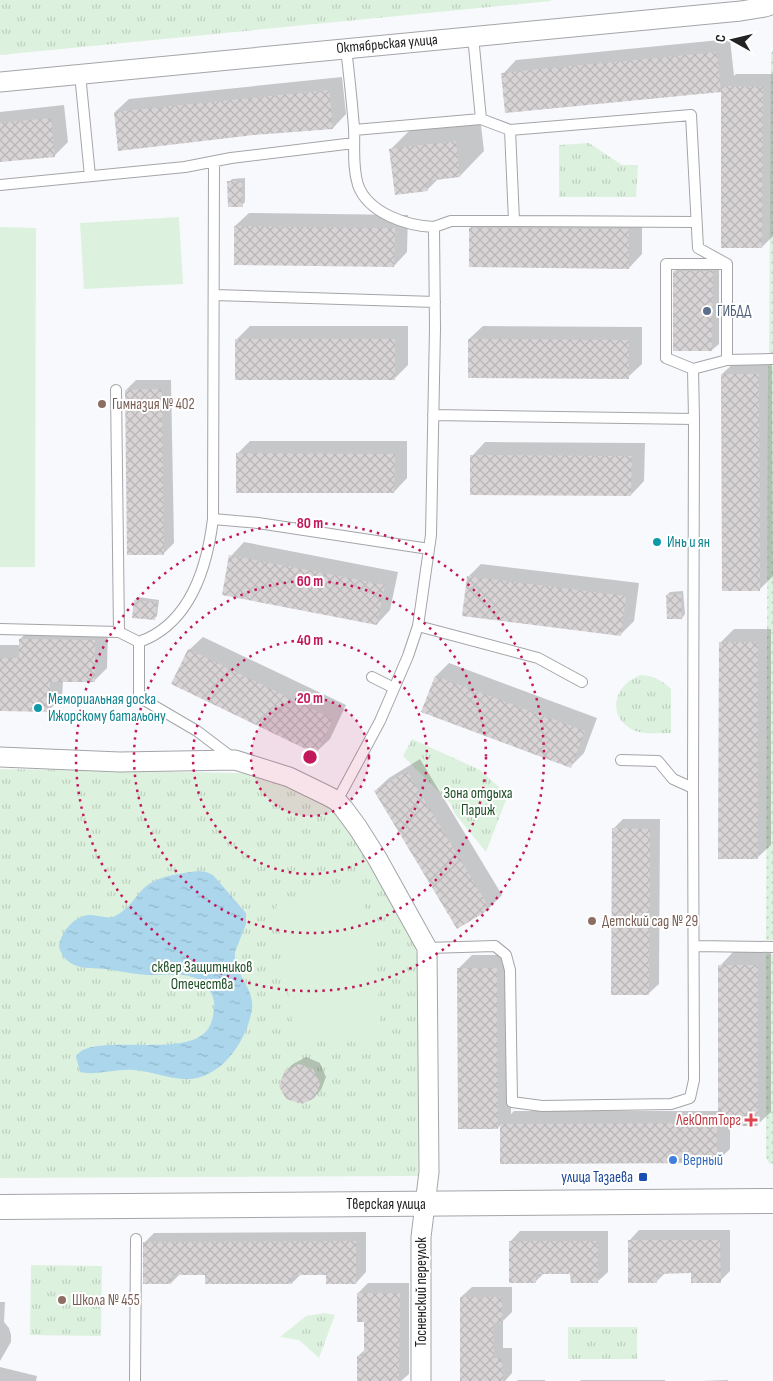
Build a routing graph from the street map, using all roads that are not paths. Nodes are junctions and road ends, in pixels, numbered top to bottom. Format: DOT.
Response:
graph roads {
  1 [pos="773,4"];
  2 [pos="473,36"];
  3 [pos="346,48"];
  4 [pos="80,74"];
  5 [pos="0,82"];
  6 [pos="481,119"];
  7 [pos="354,130"];
  8 [pos="510,130"];
  9 [pos="354,143"];
  10 [pos="214,162"];
  11 [pos="90,176"];
  12 [pos="0,184"];
  13 [pos="514,221"];
  14 [pos="696,222"];
  15 [pos="434,227"];
  16 [pos="727,264"];
  17 [pos="214,295"];
  18 [pos="435,302"];
  19 [pos="727,360"];
  20 [pos="773,360"];
  21 [pos="693,369"];
  22 [pos="116,390"];
  23 [pos="433,415"];
  24 [pos="694,420"];
  25 [pos="213,519"];
  26 [pos="429,550"];
  27 [pos="418,626"];
  28 [pos="0,629"];
  29 [pos="118,632"];
  30 [pos="139,642"];
  31 [pos="372,677"];
  32 [pos="582,682"];
  33 [pos="394,688"];
  34 [pos="0,757"];
  35 [pos="235,760"];
  36 [pos="621,760"];
  37 [pos="693,788"];
  38 [pos="337,801"];
  39 [pos="694,946"];
  40 [pos="773,947"];
  41 [pos="427,948"];
  42 [pos="773,1201"];
  43 [pos="425,1204"];
  44 [pos="0,1207"];
  45 [pos="136,1239"];
  46 [pos="135,1381"];
  47 [pos="421,1381"];
  1 -- 2 [label="street, Октябрьская улица"];
  2 -- 3 [label="street, Октябрьская улица"];
  2 -- 6 [label="lane"];
  3 -- 4 [label="street, Октябрьская улица"];
  3 -- 7 [label="lane"];
  4 -- 5 [label="street, Октябрьская улица"];
  4 -- 11 [label="lane"];
  6 -- 7 [label="lane"];
  6 -- 8 [label="lane"];
  7 -- 9 [label="lane"];
  8 -- 13 [label="lane"];
  8 -- 14 [label="lane"];
  9 -- 10 [label="lane"];
  9 -- 15 [label="lane"];
  10 -- 11 [label="lane"];
  10 -- 17 [label="lane"];
  11 -- 12 [label="lane"];
  13 -- 14 [label="lane"];
  13 -- 15 [label="lane"];
  14 -- 16 [label="lane"];
  15 -- 18 [label="lane"];
  16 -- 19 [label="lane"];
  16 -- 21 [label="lane"];
  17 -- 18 [label="lane"];
  17 -- 25 [label="lane"];
  18 -- 23 [label="lane"];
  19 -- 20 [label="lane"];
  19 -- 21 [label="lane"];
  21 -- 24 [label="lane"];
  22 -- 29 [label="lane"];
  23 -- 24 [label="lane"];
  23 -- 26 [label="lane"];
  24 -- 37 [label="lane"];
  25 -- 26 [label="lane"];
  25 -- 30 [label="lane"];
  26 -- 27 [label="lane"];
  27 -- 32 [label="lane"];
  27 -- 33 [label="lane"];
  28 -- 29 [label="lane"];
  29 -- 30 [label="lane"];
  30 -- 35 [label="lane"];
  31 -- 33 [label="lane"];
  33 -- 38 [label="lane"];
  34 -- 35 [label="street"];
  35 -- 38 [label="street"];
  36 -- 37 [label="lane"];
  37 -- 39 [label="lane"];
  38 -- 41 [label="street"];
  39 -- 40 [label="lane"];
  39 -- 41 [label="lane"];
  41 -- 43 [label="street, Тосненский переулок"];
  42 -- 43 [label="street, Тверская улица"];
  43 -- 44 [label="street, Тверская улица"];
  43 -- 47 [label="street, Тосненский переулок"];
  45 -- 46 [label="lane"];
}
